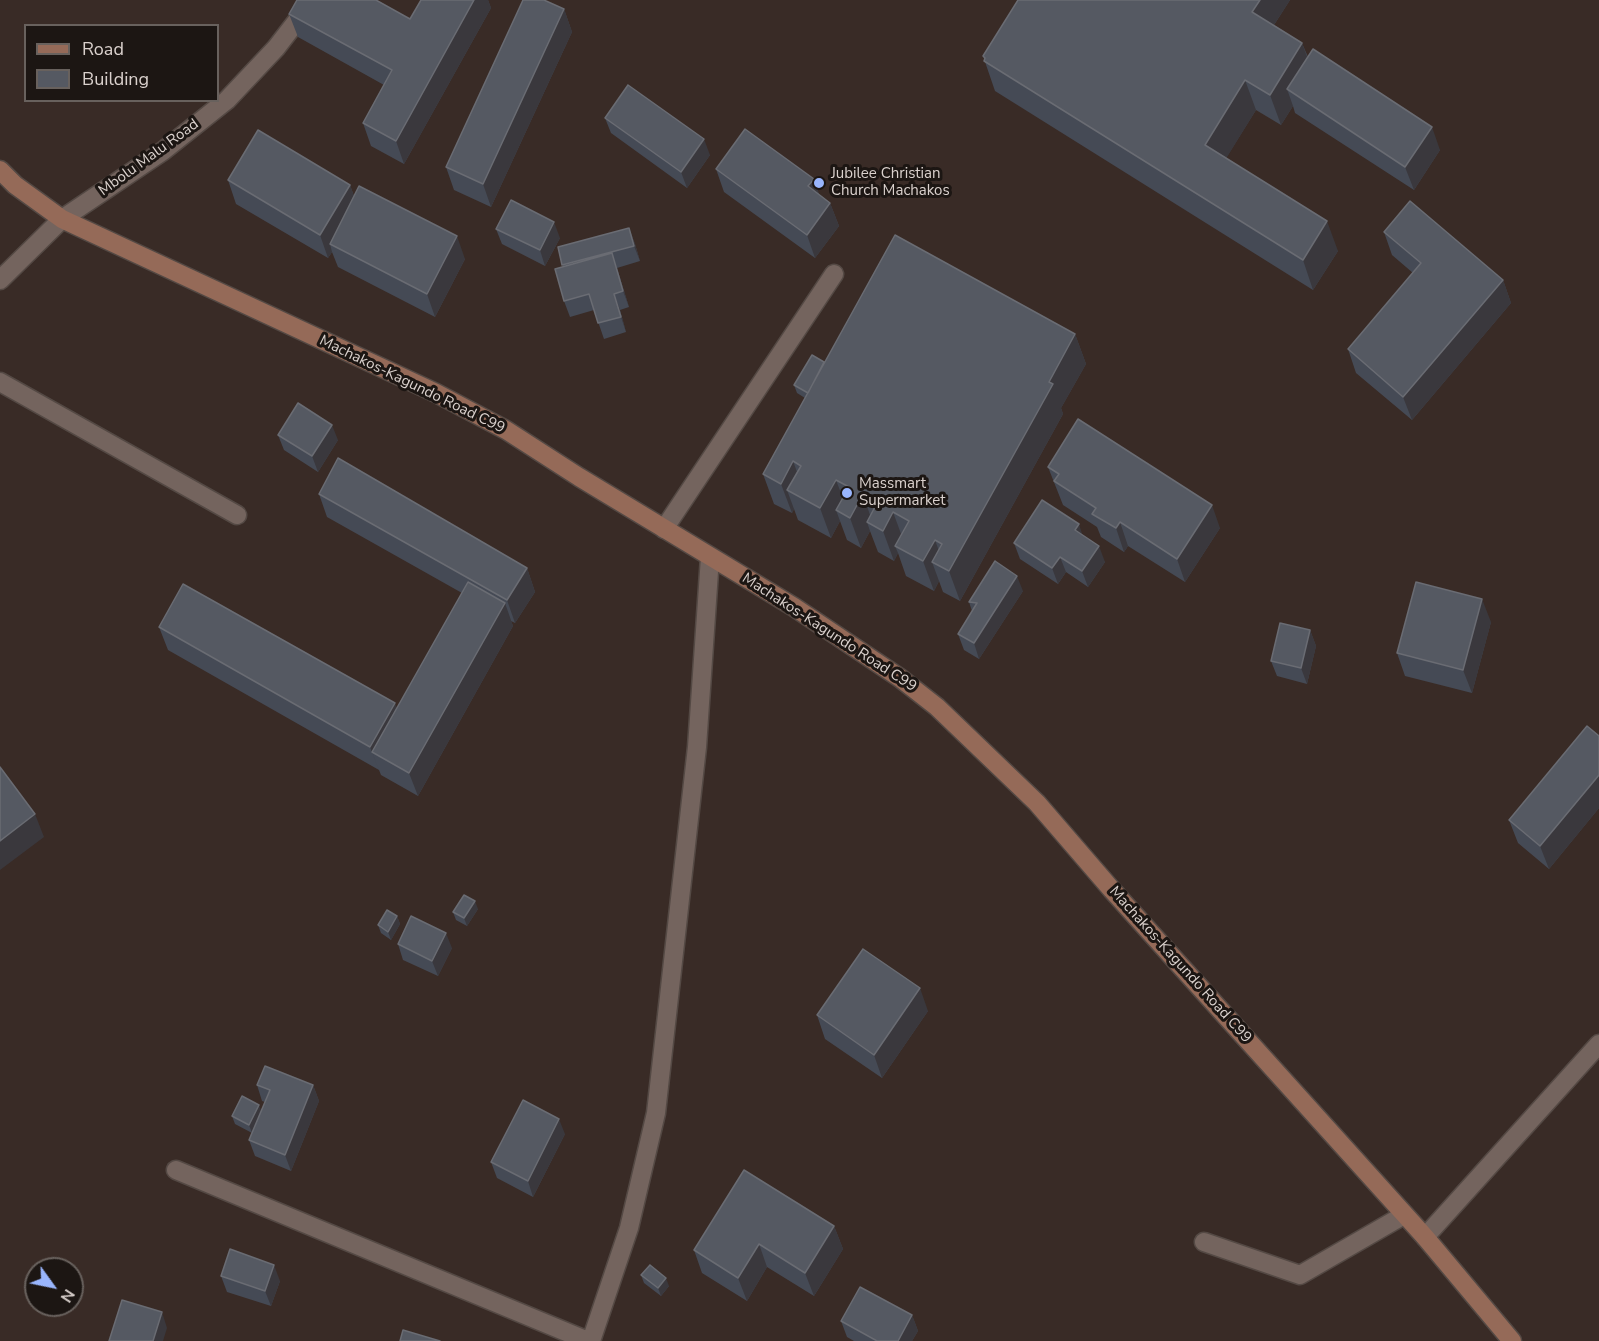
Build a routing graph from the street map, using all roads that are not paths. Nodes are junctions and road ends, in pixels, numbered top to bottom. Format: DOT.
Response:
graph roads {
  1 [pos="313,0"];
  2 [pos="0,170"];
  3 [pos="62,219"];
  4 [pos="834,274"];
  5 [pos="0,280"];
  6 [pos="0,381"];
  7 [pos="237,515"];
  8 [pos="664,529"];
  9 [pos="711,557"];
  10 [pos="1599,1044"];
  11 [pos="176,1170"];
  12 [pos="1404,1215"];
  13 [pos="1425,1237"];
  14 [pos="1204,1242"];
  15 [pos="589,1341"];
  16 [pos="1512,1341"];
  1 -- 3 [label="street, Mbolu Malu Road"];
  2 -- 3 [label="main road, Machakos-Kagundo Road C99"];
  3 -- 5 [label="street, Mbolu Malu Road"];
  3 -- 8 [label="main road, Machakos-Kagundo Road C99"];
  4 -- 8 [label="street"];
  6 -- 7 [label="street"];
  8 -- 9 [label="main road, Machakos-Kagundo Road C99"];
  9 -- 12 [label="main road, Machakos-Kagundo Road C99"];
  9 -- 15 [label="street"];
  10 -- 13 [label="street"];
  11 -- 15 [label="street"];
  12 -- 13 [label="main road, Machakos-Kagundo Road C99"];
  12 -- 14 [label="street"];
  13 -- 16 [label="main road, Machakos-Kagundo Road C99"];
}
